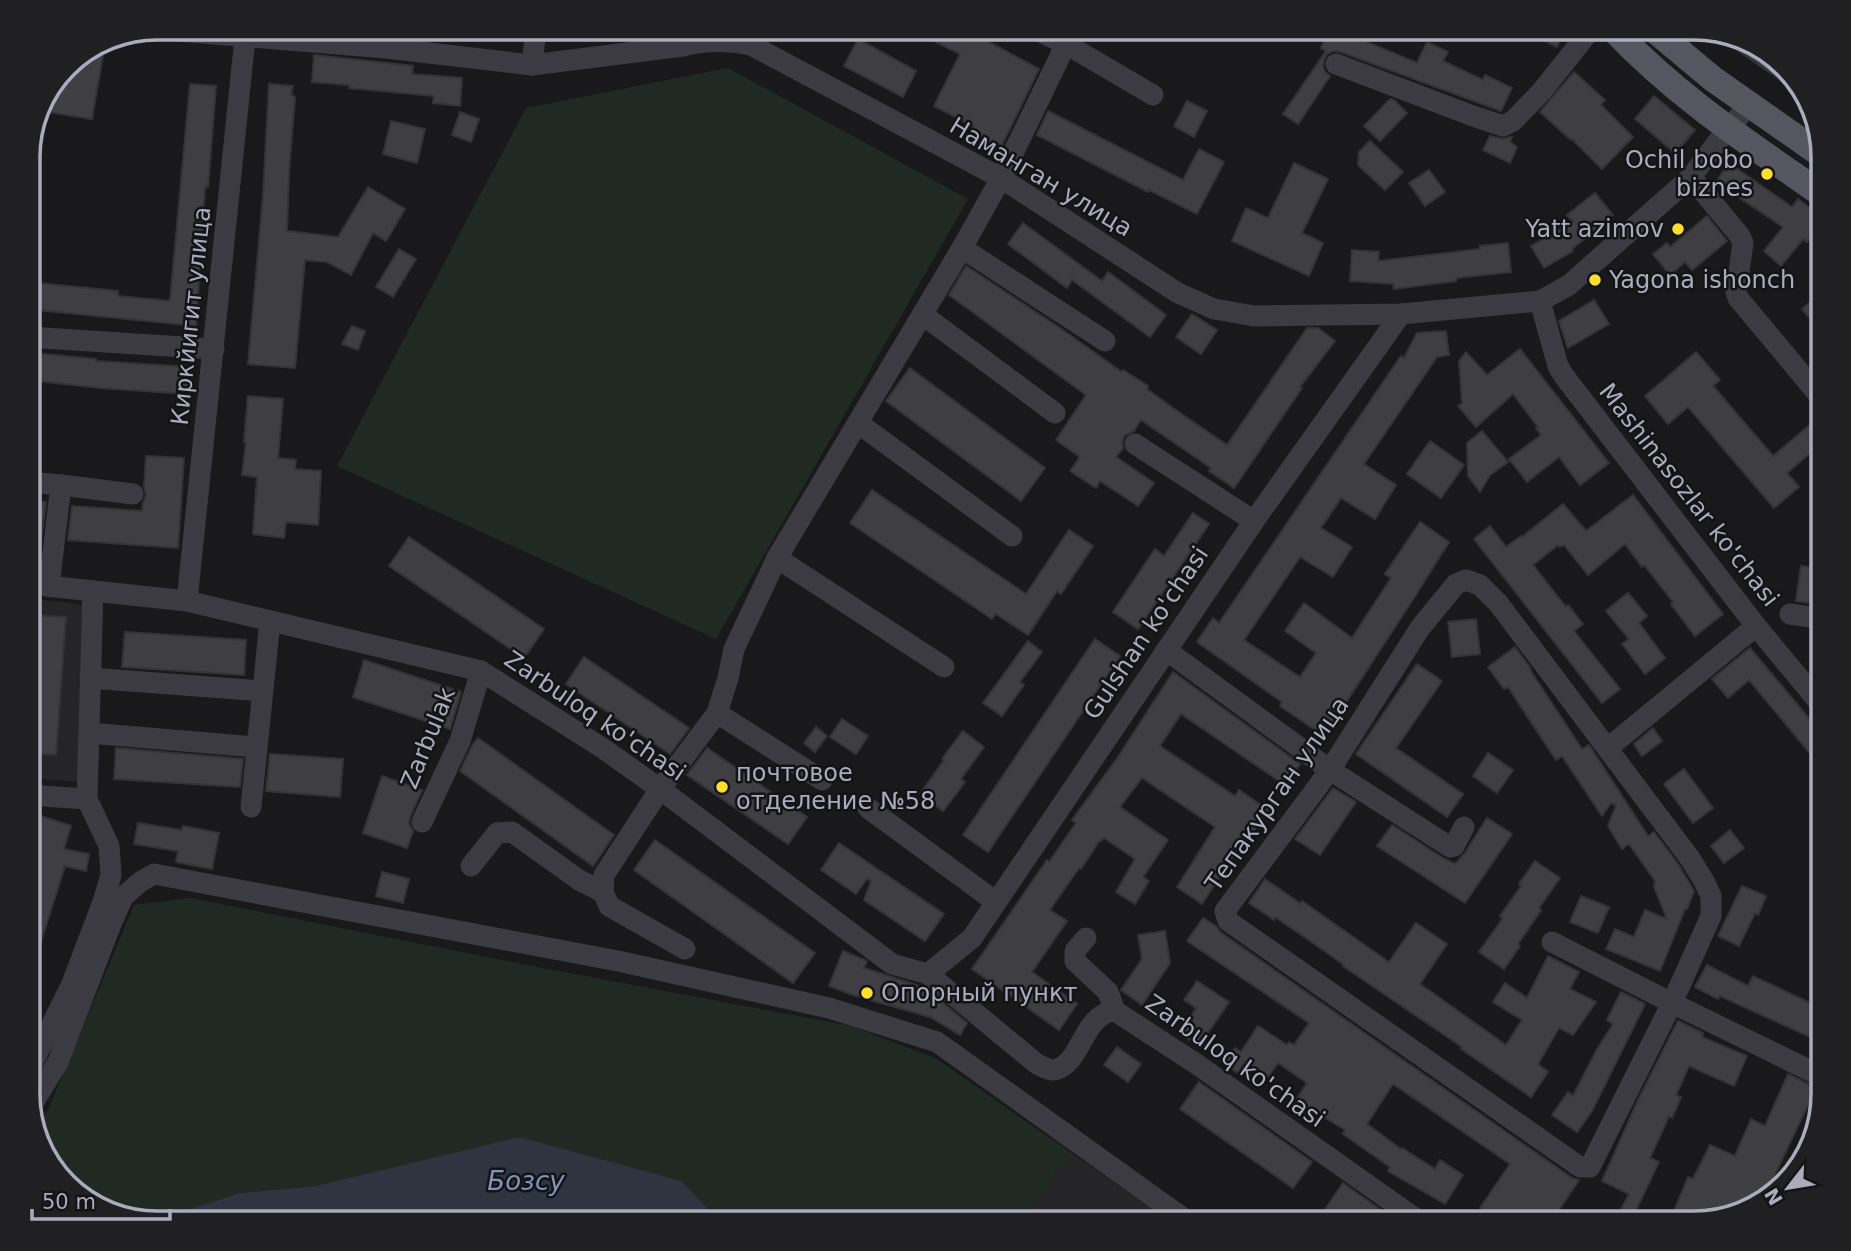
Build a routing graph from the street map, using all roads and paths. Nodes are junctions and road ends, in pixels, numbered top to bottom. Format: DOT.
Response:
graph roads {
  1 [pos="244,40"];
  2 [pos="398,40"];
  3 [pos="535,40"];
  4 [pos="668,40"];
  5 [pos="693,40"];
  6 [pos="1058,40"];
  7 [pos="1582,40"];
  8 [pos="1624,40"];
  9 [pos="1666,40"];
  10 [pos="1066,44"];
  11 [pos="1336,64"];
  12 [pos="532,65"];
  13 [pos="1153,95"];
  14 [pos="1749,104"];
  15 [pos="1728,129"];
  16 [pos="1810,147"];
  17 [pos="1690,177"];
  18 [pos="1001,178"];
  19 [pos="1811,187"];
  20 [pos="962,248"];
  21 [pos="1541,301"];
  22 [pos="1401,314"];
  23 [pos="923,315"];
  24 [pos="41,338"];
  25 [pos="1105,341"];
  26 [pos="214,349"];
  27 [pos="1811,386"];
  28 [pos="1055,413"];
  29 [pos="858,423"];
  30 [pos="1135,444"];
  31 [pos="41,483"];
  32 [pos="61,485"];
  33 [pos="133,495"];
  34 [pos="1254,521"];
  35 [pos="1012,536"];
  36 [pos="778,558"];
  37 [pos="41,576"];
  38 [pos="41,585"];
  39 [pos="93,591"];
  40 [pos="187,601"];
  41 [pos="1790,614"];
  42 [pos="1811,617"];
  43 [pos="270,621"];
  44 [pos="1756,625"];
  45 [pos="1166,650"];
  46 [pos="944,667"];
  47 [pos="481,671"];
  48 [pos="90,678"];
  49 [pos="262,691"];
  50 [pos="1811,691"];
  51 [pos="717,713"];
  52 [pos="89,733"];
  53 [pos="256,747"];
  54 [pos="1608,747"];
  55 [pos="1330,770"];
  56 [pos="822,780"];
  57 [pos="660,789"];
  58 [pos="41,796"];
  59 [pos="87,799"];
  60 [pos="251,807"];
  61 [pos="868,808"];
  62 [pos="422,822"];
  63 [pos="1464,827"];
  64 [pos="471,866"];
  65 [pos="603,892"];
  66 [pos="996,902"];
  67 [pos="1086,938"];
  68 [pos="1552,942"];
  69 [pos="685,949"];
  70 [pos="928,974"];
  71 [pos="1672,1003"];
  72 [pos="1115,1011"];
  73 [pos="41,1046"];
  74 [pos="1811,1071"];
  75 [pos="41,1090"];
  76 [pos="1173,1211"];
  77 [pos="1405,1211"];
  1 -- 26 [label="street, Киркйигит улица"];
  2 -- 12 [label="street, Наманган улица"];
  3 -- 12 [label="street"];
  4 -- 12 [label="street, Наманган улица"];
  5 -- 18 [label="street, Наманган улица"];
  6 -- 10 [label="street"];
  7 -- 11 [label="street"];
  8 -- 15 [label="main road"];
  9 -- 14 [label="main road"];
  10 -- 13 [label="street"];
  10 -- 18 [label="street"];
  14 -- 15 [label="street, Наманган улица"];
  14 -- 16 [label="main road"];
  15 -- 17 [label="street, Наманган улица"];
  15 -- 19 [label="main road"];
  17 -- 21 [label="street, Наманган улица"];
  17 -- 27 [label="street"];
  18 -- 20 [label="street"];
  18 -- 22 [label="street, Наманган улица"];
  20 -- 23 [label="street"];
  20 -- 25 [label="street"];
  21 -- 22 [label="street, Наманган улица"];
  21 -- 44 [label="street, Mashinasozlar ko'chasi"];
  22 -- 34 [label="street, Gulshan ko'chasi"];
  23 -- 28 [label="street"];
  23 -- 29 [label="street"];
  24 -- 26 [label="street"];
  26 -- 40 [label="street, Киркйигит улица"];
  29 -- 35 [label="street"];
  29 -- 36 [label="street"];
  30 -- 34 [label="street"];
  31 -- 32 [label="street"];
  32 -- 33 [label="street"];
  32 -- 37 [label="street"];
  34 -- 45 [label="street, Gulshan ko'chasi"];
  36 -- 46 [label="street"];
  36 -- 51 [label="street"];
  38 -- 39 [label="street, Zarbuloq ko'chasi"];
  39 -- 40 [label="street, Zarbuloq ko'chasi"];
  39 -- 48 [label="street"];
  40 -- 43 [label="street, Zarbuloq ko'chasi"];
  41 -- 42 [label="street"];
  43 -- 47 [label="street, Zarbuloq ko'chasi"];
  43 -- 49 [label="street"];
  44 -- 50 [label="street, Mashinasozlar ko'chasi"];
  44 -- 54 [label="street"];
  45 -- 55 [label="street"];
  45 -- 66 [label="street, Gulshan ko'chasi"];
  47 -- 57 [label="street, Zarbuloq ko'chasi"];
  47 -- 62 [label="street, Zarbulak"];
  48 -- 49 [label="street"];
  48 -- 52 [label="street"];
  49 -- 53 [label="street"];
  51 -- 56 [label="street"];
  51 -- 57 [label="street"];
  52 -- 53 [label="street"];
  52 -- 59 [label="street"];
  53 -- 60 [label="street"];
  54 -- 55 [label="street, Тепакурган улица"];
  54 -- 71 [label="street, Тепакурган улица"];
  55 -- 63 [label="street"];
  55 -- 71 [label="street, Тепакурган улица"];
  57 -- 65 [label="street"];
  57 -- 70 [label="street, Zarbuloq ko'chasi"];
  58 -- 59 [label="street"];
  59 -- 73 [label="street"];
  61 -- 66 [label="street"];
  64 -- 65 [label="street"];
  65 -- 69 [label="street"];
  66 -- 70 [label="street, Gulshan ko'chasi"];
  67 -- 72 [label="street"];
  68 -- 71 [label="street"];
  70 -- 72 [label="street, Zarbuloq ko'chasi"];
  71 -- 74 [label="street"];
  72 -- 77 [label="street, Zarbuloq ko'chasi"];
  75 -- 76 [label="street"];
}
